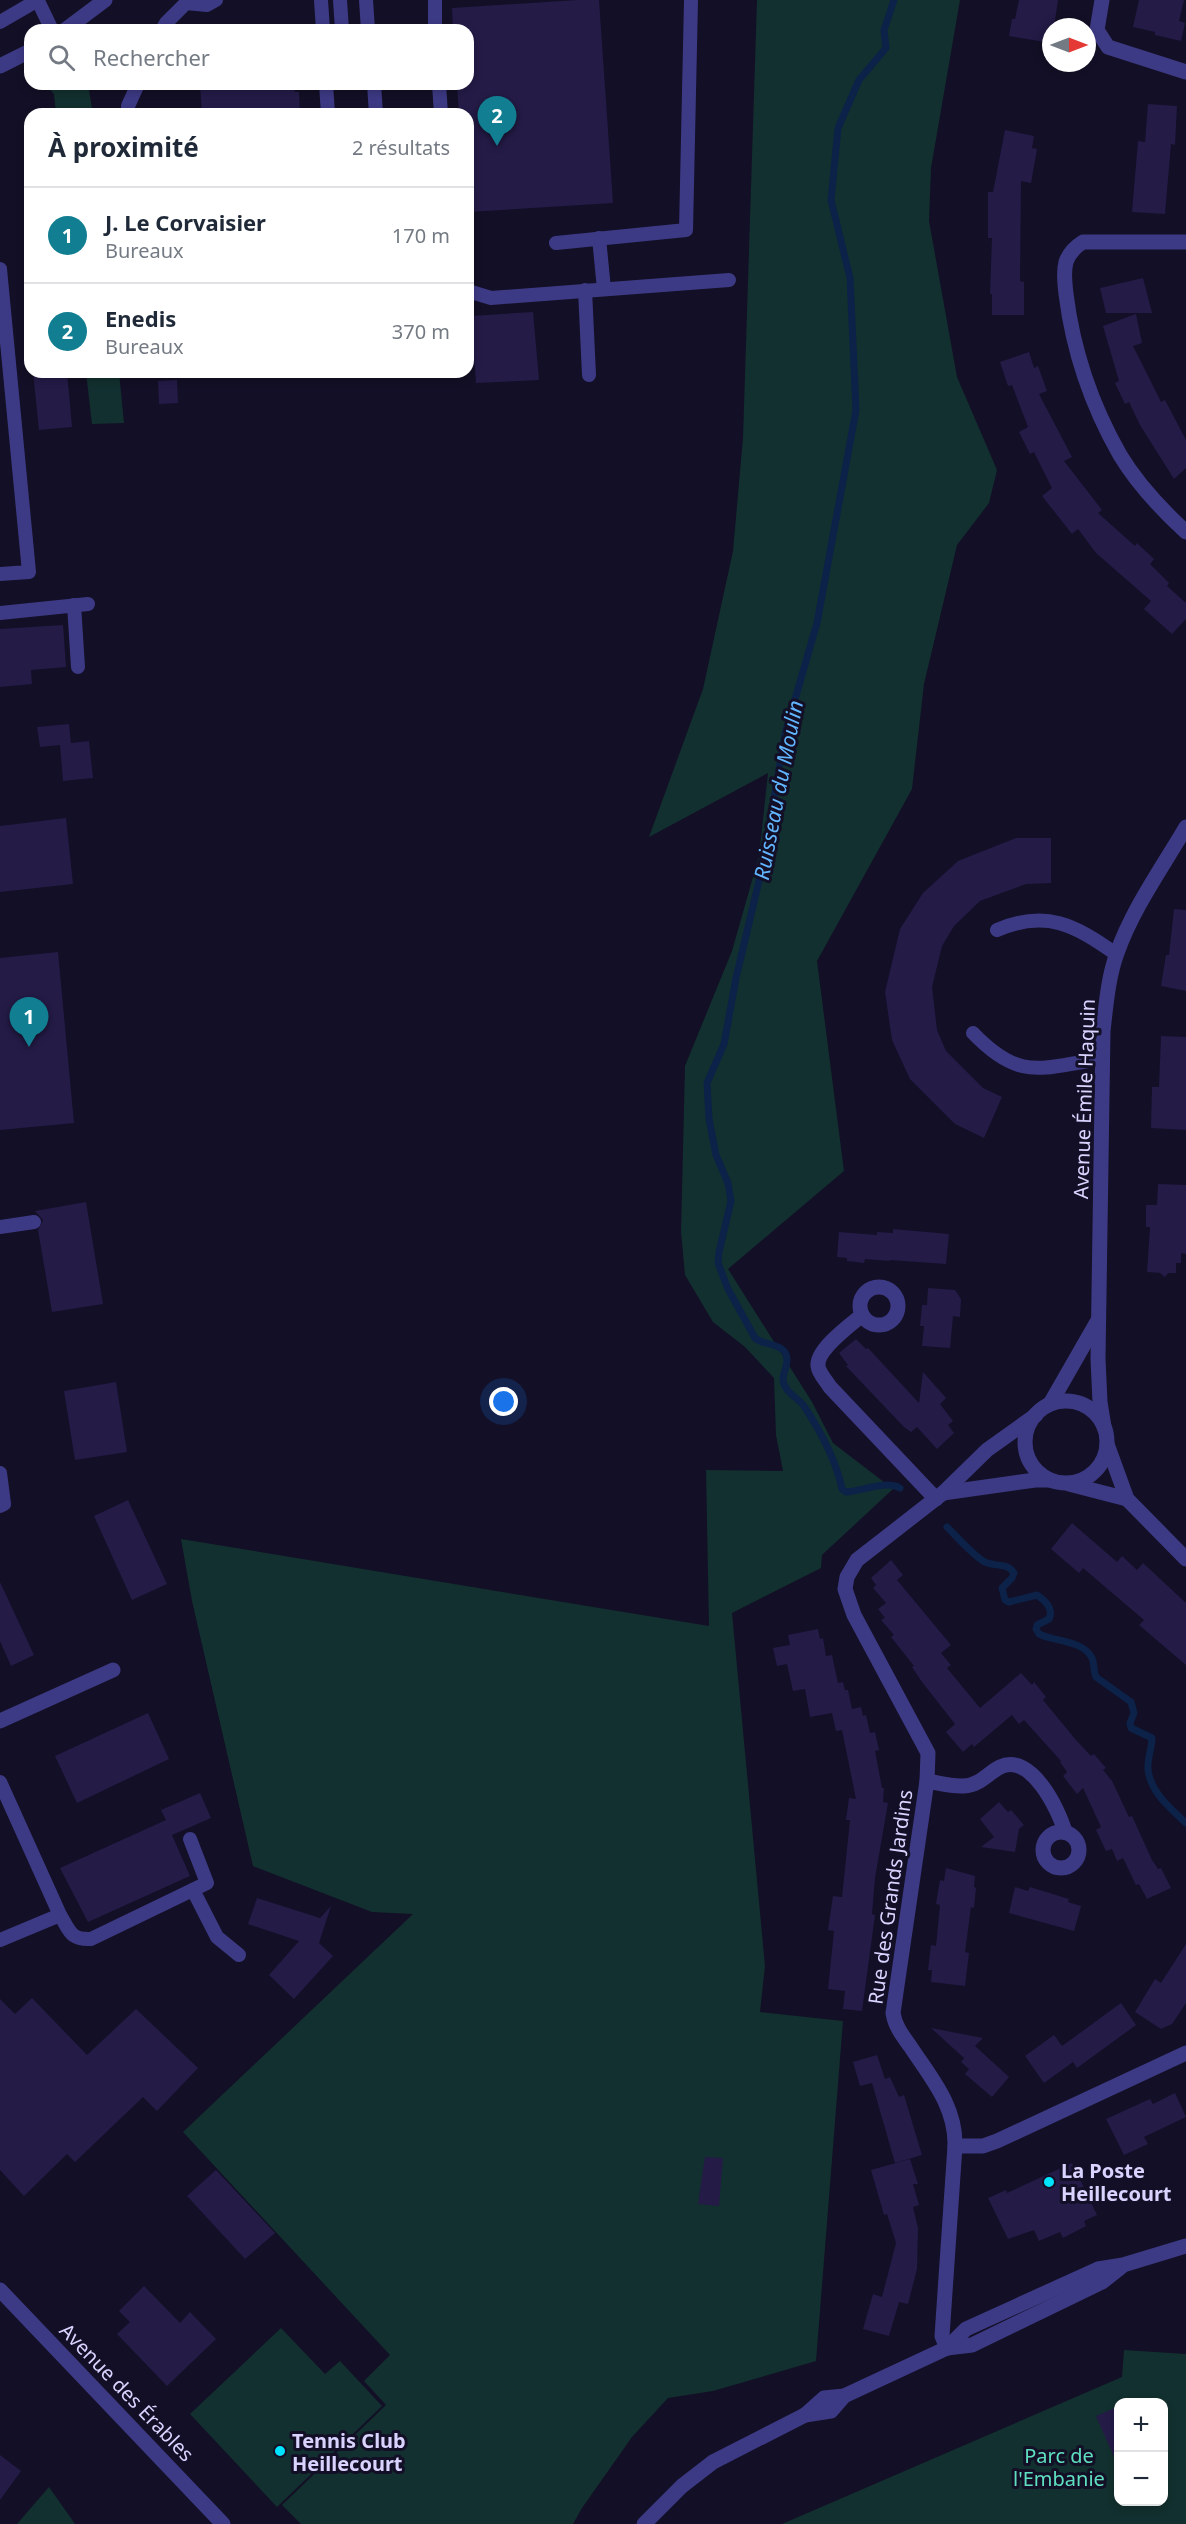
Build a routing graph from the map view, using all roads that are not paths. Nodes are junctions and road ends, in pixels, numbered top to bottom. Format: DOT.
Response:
graph roads {
  1 [pos="38,0"];
  2 [pos="105,0"];
  3 [pos="216,0"];
  4 [pos="321,0"];
  5 [pos="340,0"];
  6 [pos="366,0"];
  7 [pos="435,0"];
  8 [pos="691,0"];
  9 [pos="1102,0"];
  10 [pos="186,1"];
  11 [pos="0,22"];
  12 [pos="49,24"];
  13 [pos="73,24"];
  14 [pos="165,24"];
  15 [pos="322,24"];
  16 [pos="342,24"];
  17 [pos="368,24"];
  18 [pos="435,24"];
  19 [pos="24,54"];
  20 [pos="0,66"];
  21 [pos="1186,72"];
  22 [pos="135,90"];
  23 [pos="326,90"];
  24 [pos="374,90"];
  25 [pos="439,90"];
  26 [pos="128,108"];
  27 [pos="328,108"];
  28 [pos="376,108"];
  29 [pos="441,108"];
  30 [pos="599,238"];
  31 [pos="1186,242"];
  32 [pos="556,243"];
  33 [pos="0,270"];
  34 [pos="729,280"];
  35 [pos="604,289"];
  36 [pos="585,290"];
  37 [pos="2,293"];
  38 [pos="474,293"];
  39 [pos="589,375"];
  40 [pos="6,379"];
  41 [pos="1186,532"];
  42 [pos="0,574"];
  43 [pos="0,613"];
  44 [pos="78,667"];
  45 [pos="1186,827"];
  46 [pos="997,930"];
  47 [pos="1116,954"];
  48 [pos="973,1033"];
  49 [pos="1103,1059"];
  50 [pos="33,1222"];
  51 [pos="0,1227"];
  52 [pos="861,1316"];
  53 [pos="1099,1319"];
  54 [pos="1050,1404"];
  55 [pos="1036,1415"];
  56 [pos="1104,1427"];
  57 [pos="1107,1444"];
  58 [pos="0,1473"];
  59 [pos="1058,1482"];
  60 [pos="939,1496"];
  61 [pos="1127,1499"];
  62 [pos="0,1506"];
  63 [pos="1186,1559"];
  64 [pos="113,1670"];
  65 [pos="0,1721"];
  66 [pos="927,1781"];
  67 [pos="0,1782"];
  68 [pos="1065,1832"];
  69 [pos="190,1839"];
  70 [pos="194,1890"];
  71 [pos="60,1915"];
  72 [pos="0,1940"];
  73 [pos="239,1955"];
  74 [pos="1186,2053"];
  75 [pos="955,2146"];
  76 [pos="1186,2246"];
  77 [pos="0,2290"];
  78 [pos="947,2348"];
  79 [pos="223,2524"];
  80 [pos="644,2524"];
  1 -- 11 [label="lane"];
  1 -- 12 [label="lane"];
  2 -- 13 [label="street"];
  3 -- 10 [label="lane"];
  4 -- 15 [label="lane"];
  5 -- 16 [label="lane"];
  6 -- 17 [label="lane"];
  7 -- 18 [label="lane"];
  8 -- 30 [label="lane"];
  9 -- 21 [label="street"];
  10 -- 14 [label="lane"];
  19 -- 20 [label="street"];
  22 -- 26 [label="lane"];
  23 -- 27 [label="lane"];
  24 -- 28 [label="lane"];
  25 -- 29 [label="lane"];
  30 -- 32 [label="lane"];
  30 -- 35 [label="lane"];
  31 -- 41 [label="street"];
  33 -- 37 [label="lane"];
  34 -- 35 [label="lane"];
  35 -- 36 [label="lane"];
  36 -- 38 [label="lane"];
  36 -- 39 [label="lane"];
  37 -- 40 [label="lane"];
  40 -- 42 [label="lane"];
  43 -- 44 [label="lane"];
  45 -- 47 [label="street, Avenue Émile Haquin"];
  46 -- 47 [label="lane"];
  47 -- 49 [label="street, Avenue Émile Haquin"];
  48 -- 49 [label="lane"];
  49 -- 53 [label="street, Avenue Émile Haquin"];
  50 -- 51 [label="lane"];
  52 -- 60 [label="street"];
  53 -- 54 [label="street, Avenue Émile Haquin"];
  53 -- 56 [label="street, Avenue Émile Haquin"];
  54 -- 55 [label="street"];
  54 -- 56 [label="street"];
  55 -- 59 [label="street"];
  55 -- 60 [label="street, Rue des Grands Jardins"];
  56 -- 57 [label="street"];
  57 -- 59 [label="street"];
  57 -- 61 [label="street"];
  58 -- 62 [label="lane"];
  59 -- 60 [label="street, Rue des Grands Jardins"];
  59 -- 61 [label="street"];
  60 -- 66 [label="street, Rue des Grands Jardins"];
  61 -- 63 [label="street"];
  64 -- 65 [label="street"];
  66 -- 68 [label="street, Rue des Grands Jardins"];
  66 -- 75 [label="street, Rue des Grands Jardins"];
  67 -- 71 [label="lane"];
  69 -- 70 [label="lane"];
  70 -- 71 [label="lane"];
  70 -- 73 [label="lane"];
  71 -- 72 [label="lane"];
  74 -- 75 [label="street"];
  75 -- 78 [label="street, Rue des Grands Jardins"];
  76 -- 78 [label="street"];
  77 -- 79 [label="street, Avenue des Érables"];
  78 -- 80 [label="street"];
}
